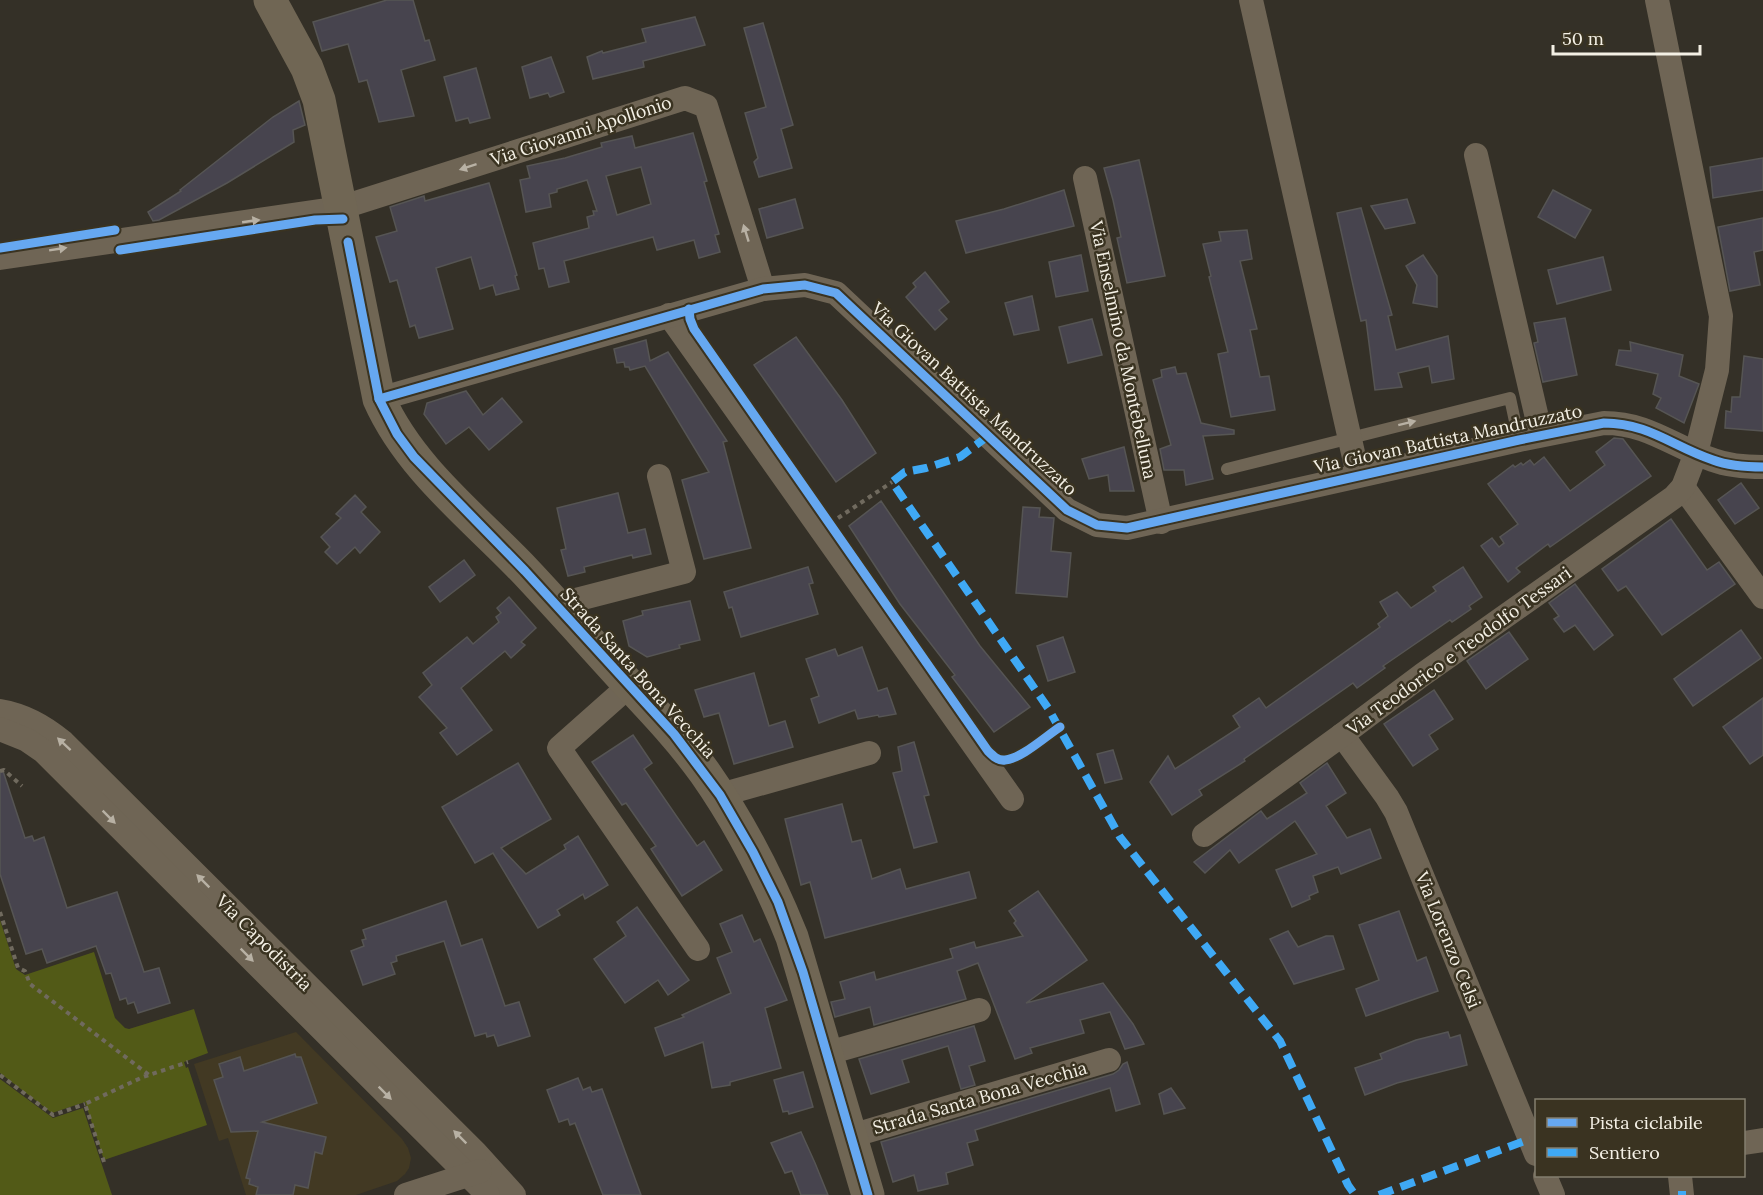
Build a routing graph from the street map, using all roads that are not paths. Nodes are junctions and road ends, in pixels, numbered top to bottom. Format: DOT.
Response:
graph roads {
  1 [pos="270,0"];
  2 [pos="1251,0"];
  3 [pos="1657,0"];
  4 [pos="1476,155"];
  5 [pos="1085,178"];
  6 [pos="340,208"];
  7 [pos="0,258"];
  8 [pos="763,289"];
  9 [pos="669,315"];
  10 [pos="379,399"];
  11 [pos="1350,437"];
  12 [pos="1530,437"];
  13 [pos="1696,453"];
  14 [pos="1763,467"];
  15 [pos="1227,469"];
  16 [pos="1358,475"];
  17 [pos="659,476"];
  18 [pos="1683,487"];
  19 [pos="1161,522"];
  20 [pos="1763,597"];
  21 [pos="556,605"];
  22 [pos="630,685"];
  23 [pos="0,711"];
  24 [pos="0,729"];
  25 [pos="1342,735"];
  26 [pos="869,753"];
  27 [pos="720,795"];
  28 [pos="1012,799"];
  29 [pos="1204,835"];
  30 [pos="698,949"];
  31 [pos="979,1010"];
  32 [pos="828,1053"];
  33 [pos="1109,1060"];
  34 [pos="428,1134"];
  35 [pos="851,1136"];
  36 [pos="1763,1140"];
  37 [pos="1745,1143"];
  38 [pos="1535,1152"];
  39 [pos="1545,1177"];
  40 [pos="1680,1177"];
  41 [pos="478,1184"];
  42 [pos="414,1193"];
  43 [pos="514,1195"];
  44 [pos="868,1195"];
  45 [pos="1553,1195"];
  46 [pos="1682,1195"];
  1 -- 6 [label="street, Strada Santa Bona Vecchia"];
  2 -- 11 [label="street, Via Giovan Battista Mandruzzato"];
  3 -- 13 [label="street"];
  4 -- 12 [label="street, Via Giovan Battista Mandruzzato"];
  5 -- 19 [label="street, Via Enselmino da Montebelluna"];
  7 -- 6 [label="street, one-way"];
  8 -- 6 [label="street, Via Giovanni Apollonio, one-way"];
  6 -- 10 [label="street, Strada Santa Bona Vecchia"];
  8 -- 9 [label="street, Via Giovan Battista Mandruzzato"];
  8 -- 19 [label="street, Via Giovan Battista Mandruzzato"];
  9 -- 10 [label="street, Via Giovan Battista Mandruzzato"];
  9 -- 28 [label="street"];
  10 -- 21 [label="street, Strada Santa Bona Vecchia"];
  11 -- 12 [label="lane, one-way"];
  11 -- 15 [label="lane"];
  11 -- 16 [label="street, Via Giovan Battista Mandruzzato"];
  12 -- 13 [label="street, Via Giovan Battista Mandruzzato"];
  12 -- 16 [label="street, Via Giovan Battista Mandruzzato"];
  13 -- 14 [label="street, Via Giovan Battista Mandruzzato"];
  13 -- 18 [label="street, Via Teodorico e Teodolfo Tessari"];
  16 -- 19 [label="street, Via Giovan Battista Mandruzzato"];
  17 -- 21 [label="street, Strada Santa Bona Vecchia"];
  18 -- 20 [label="street"];
  18 -- 25 [label="street, Via Teodorico e Teodolfo Tessari"];
  21 -- 22 [label="street, Strada Santa Bona Vecchia"];
  22 -- 27 [label="street, Strada Santa Bona Vecchia"];
  22 -- 30 [label="street, Strada Santa Bona Vecchia"];
  41 -- 23 [label="street, Via Capodistria, one-way"];
  24 -- 34 [label="street, Via Capodistria, one-way"];
  25 -- 29 [label="street, Via Teodorico e Teodolfo Tessari"];
  25 -- 38 [label="street, Via Lorenzo Celsi"];
  26 -- 27 [label="street"];
  27 -- 32 [label="street, Strada Santa Bona Vecchia"];
  31 -- 32 [label="street"];
  32 -- 35 [label="street, Strada Santa Bona Vecchia"];
  33 -- 35 [label="street, Strada Santa Bona Vecchia"];
  34 -- 41 [label="street, Via Capodistria"];
  34 -- 42 [label="street"];
  35 -- 44 [label="street, Strada Santa Bona Vecchia"];
  36 -- 37 [label="street"];
  39 -- 45 [label="street"];
  40 -- 46 [label="street"];
  41 -- 42 [label="street"];
  41 -- 43 [label="street, Via Capodistria"];
}
